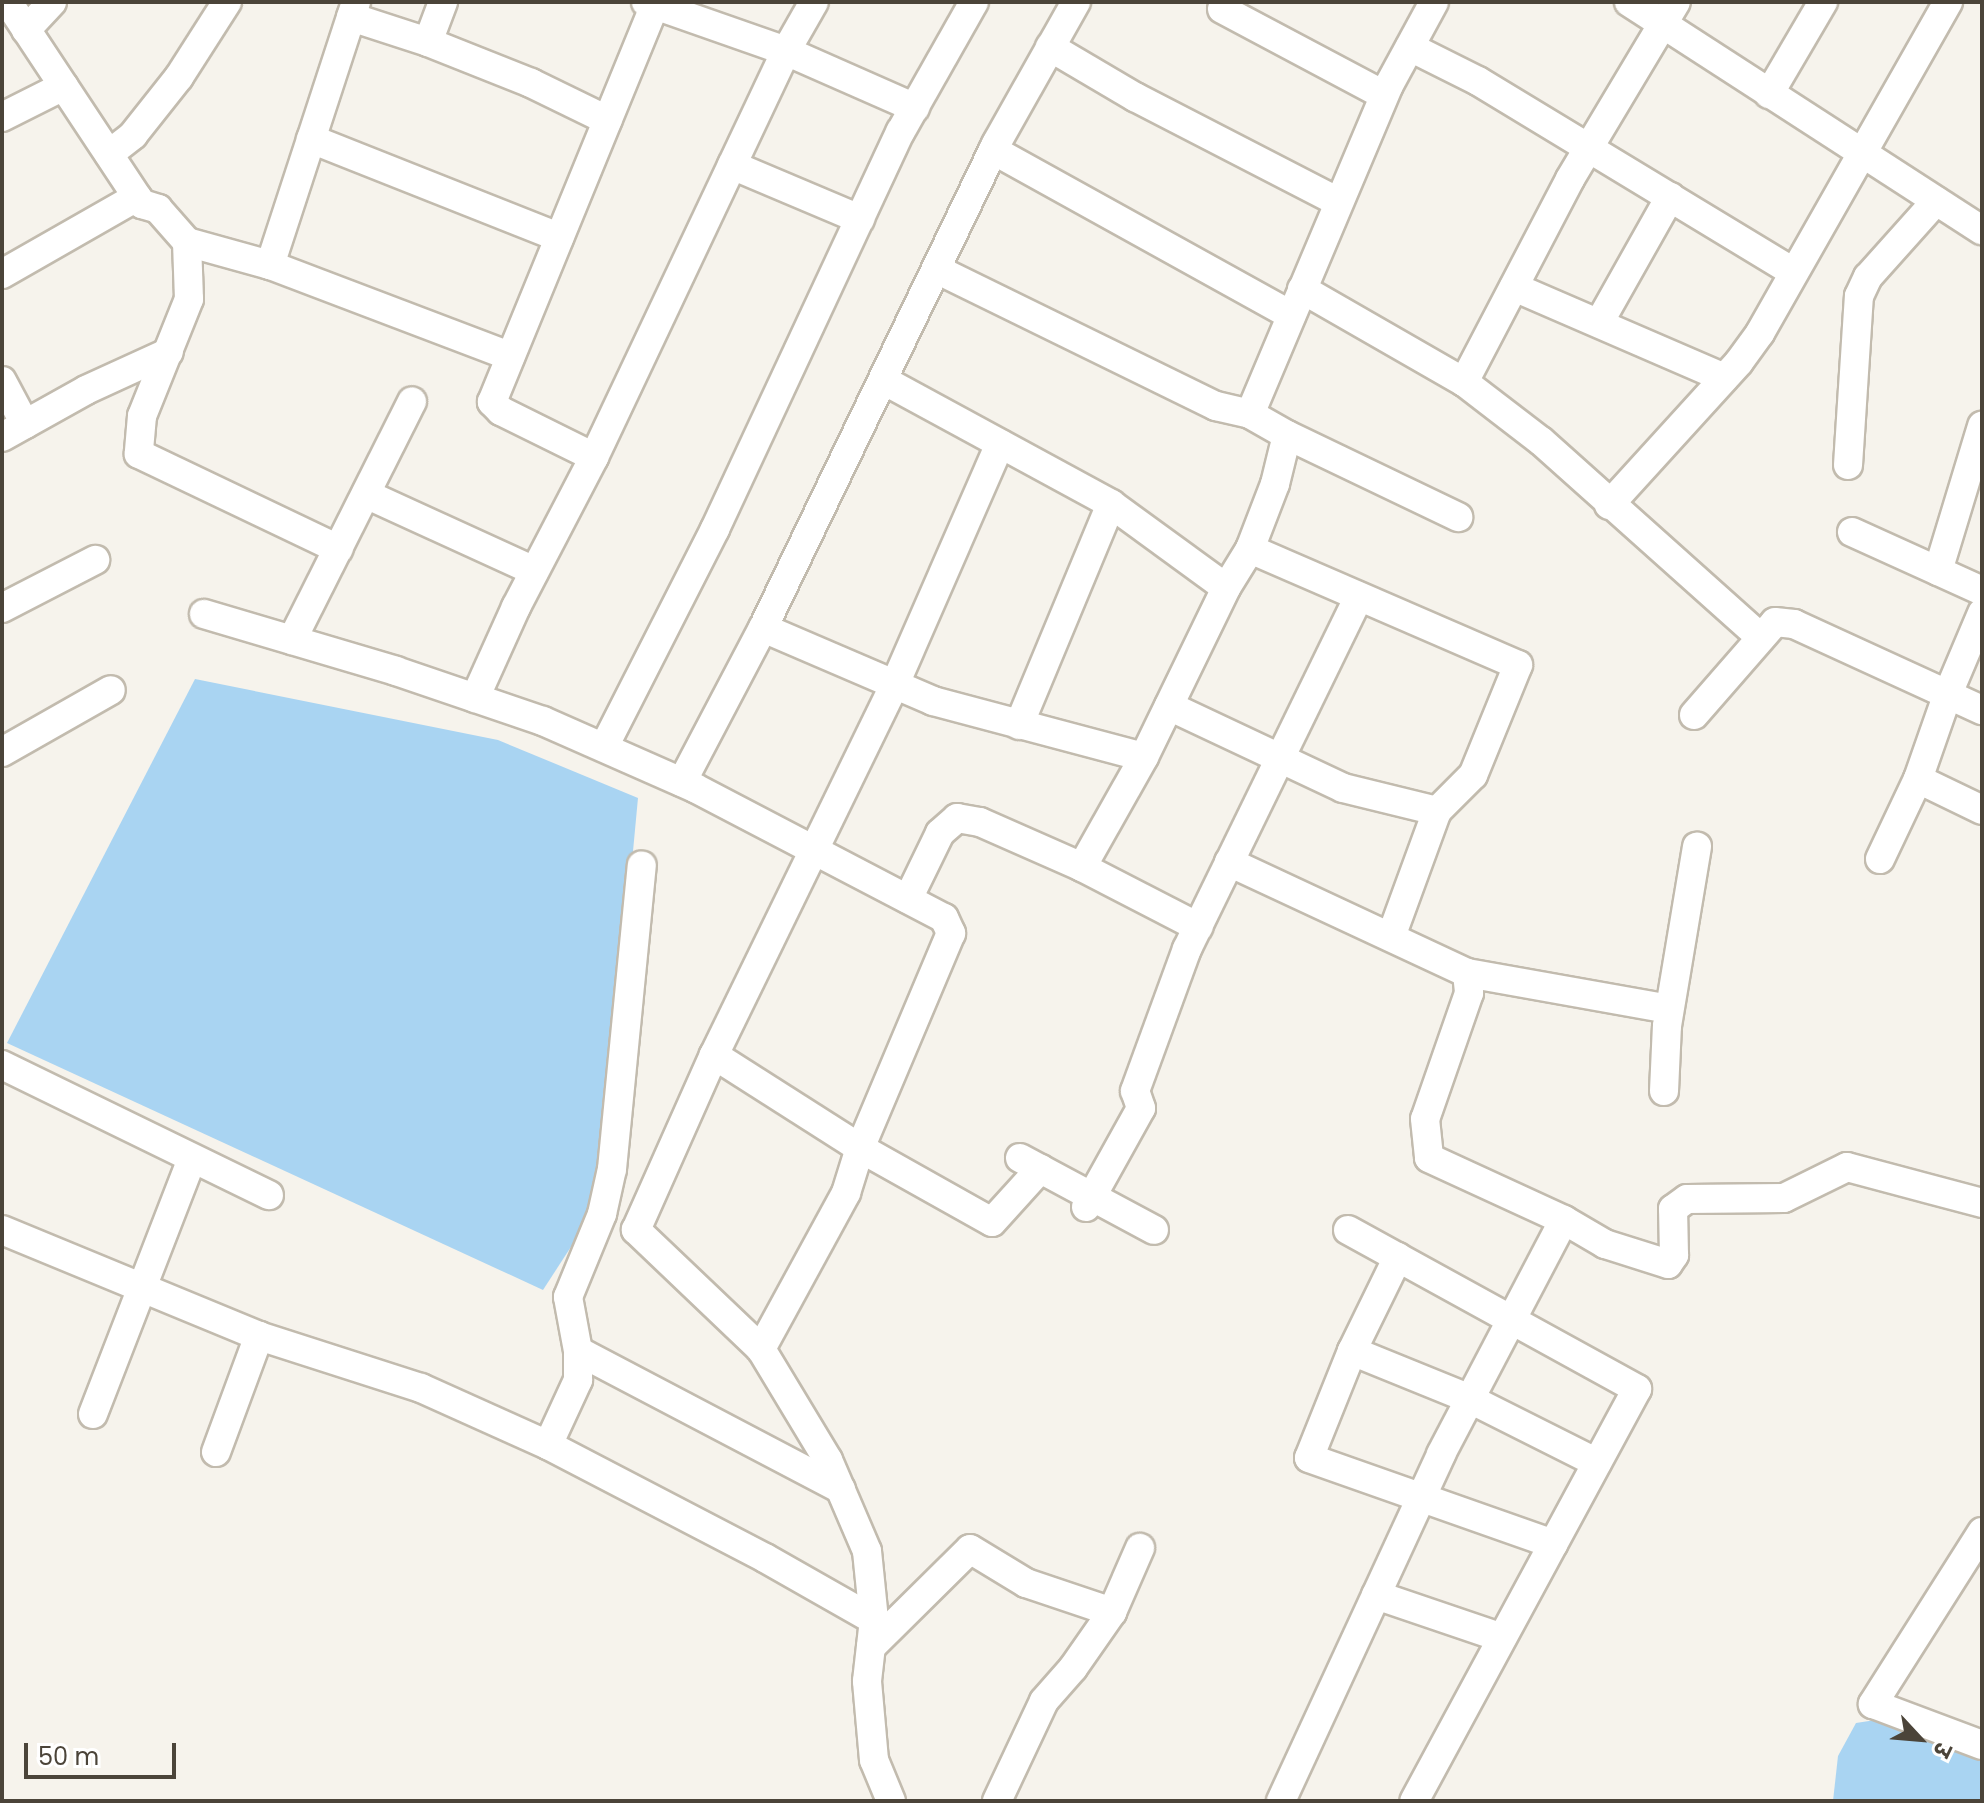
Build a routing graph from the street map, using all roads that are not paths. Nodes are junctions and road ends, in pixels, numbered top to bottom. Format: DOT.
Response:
graph roads {
  1 [pos="8,2"];
  2 [pos="52,2"];
  3 [pos="227,2"];
  4 [pos="443,2"];
  5 [pos="814,2"];
  6 [pos="974,2"];
  7 [pos="1076,2"];
  8 [pos="1434,2"];
  9 [pos="1629,2"];
  10 [pos="1823,2"];
  11 [pos="1948,2"];
  12 [pos="653,3"];
  13 [pos="1222,9"];
  14 [pos="353,10"];
  15 [pos="1670,13"];
  16 [pos="26,30"];
  17 [pos="428,42"];
  18 [pos="1050,47"];
  19 [pos="1410,47"];
  20 [pos="786,51"];
  21 [pos="64,86"];
  22 [pos="1769,94"];
  23 [pos="1384,95"];
  24 [pos="915,108"];
  25 [pos="2,117"];
  26 [pos="607,120"];
  27 [pos="311,139"];
  28 [pos="1589,149"];
  29 [pos="993,150"];
  30 [pos="109,154"];
  31 [pos="1862,155"];
  32 [pos="732,165"];
  33 [pos="137,197"];
  34 [pos="1670,197"];
  35 [pos="1936,201"];
  36 [pos="1338,202"];
  37 [pos="860,219"];
  38 [pos="1981,227"];
  39 [pos="559,237"];
  40 [pos="187,242"];
  41 [pos="270,265"];
  42 [pos="936,269"];
  43 [pos="1794,272"];
  44 [pos="2,274"];
  45 [pos="1514,287"];
  46 [pos="1302,289"];
  47 [pos="1291,315"];
  48 [pos="1599,323"];
  49 [pos="169,352"];
  50 [pos="510,356"];
  51 [pos="1724,378"];
  52 [pos="883,380"];
  53 [pos="2,381"];
  54 [pos="1464,382"];
  55 [pos="412,401"];
  56 [pos="1250,414"];
  57 [pos="1982,426"];
  58 [pos="13,431"];
  59 [pos="1287,435"];
  60 [pos="1000,444"];
  61 [pos="594,457"];
  62 [pos="1848,465"];
  63 [pos="366,494"];
  64 [pos="1111,504"];
  65 [pos="1609,505"];
  66 [pos="1458,517"];
  67 [pos="1852,532"];
  68 [pos="338,549"];
  69 [pos="1250,549"];
  70 [pos="95,560"];
  71 [pos="534,571"];
  72 [pos="1938,571"];
  73 [pos="1226,588"];
  74 [pos="1982,591"];
  75 [pos="1359,597"];
  76 [pos="2,608"];
  77 [pos="1982,613"];
  78 [pos="204,614"];
  79 [pos="763,628"];
  80 [pos="1761,638"];
  81 [pos="292,640"];
  82 [pos="895,684"];
  83 [pos="111,690"];
  84 [pos="1947,696"];
  85 [pos="475,698"];
  86 [pos="1169,706"];
  87 [pos="1982,710"];
  88 [pos="1694,715"];
  89 [pos="1019,725"];
  90 [pos="604,747"];
  91 [pos="2,752"];
  92 [pos="1144,757"];
  93 [pos="1280,757"];
  94 [pos="1918,779"];
  95 [pos="682,782"];
  96 [pos="1982,810"];
  97 [pos="1437,811"];
  98 [pos="1697,846"];
  99 [pos="814,850"];
  100 [pos="1880,859"];
  101 [pos="1229,862"];
  102 [pos="642,865"];
  103 [pos="1082,867"];
  104 [pos="908,899"];
  105 [pos="1198,927"];
  106 [pos="1391,937"];
  107 [pos="1467,973"];
  108 [pos="1669,1009"];
  109 [pos="714,1055"];
  110 [pos="2,1065"];
  111 [pos="1664,1091"];
  112 [pos="860,1148"];
  113 [pos="192,1159"];
  114 [pos="269,1195"];
  115 [pos="1089,1202"];
  116 [pos="1982,1203"];
  117 [pos="1564,1220"];
  118 [pos="2,1230"];
  119 [pos="1154,1230"];
  120 [pos="1348,1230"];
  121 [pos="1398,1257"];
  122 [pos="143,1288"];
  123 [pos="1512,1318"];
  124 [pos="259,1336"];
  125 [pos="761,1349"];
  126 [pos="578,1351"];
  127 [pos="1352,1351"];
  128 [pos="1470,1399"];
  129 [pos="93,1414"];
  130 [pos="548,1445"];
  131 [pos="216,1452"];
  132 [pos="1597,1463"];
  133 [pos="841,1489"];
  134 [pos="1421,1498"];
  135 [pos="1982,1532"];
  136 [pos="1553,1544"];
  137 [pos="1140,1548"];
  138 [pos="1376,1595"];
  139 [pos="1112,1612"];
  140 [pos="873,1634"];
  141 [pos="1502,1638"];
  142 [pos="1982,1745"];
  143 [pos="891,1801"];
  144 [pos="997,1801"];
  145 [pos="1281,1801"];
  146 [pos="1414,1801"];
  1 -- 16 [label="street"];
  2 -- 16 [label="street"];
  3 -- 30 [label="street"];
  4 -- 17 [label="street"];
  5 -- 20 [label="street"];
  6 -- 24 [label="street"];
  7 -- 18 [label="street"];
  8 -- 19 [label="street"];
  9 -- 15 [label="street"];
  10 -- 22 [label="street"];
  11 -- 31 [label="street"];
  12 -- 20 [label="street"];
  12 -- 26 [label="street"];
  13 -- 23 [label="street"];
  14 -- 17 [label="street"];
  14 -- 27 [label="street"];
  15 -- 22 [label="street"];
  15 -- 28 [label="street"];
  16 -- 21 [label="street"];
  17 -- 26 [label="street"];
  18 -- 29 [label="street"];
  18 -- 36 [label="street"];
  19 -- 23 [label="street"];
  19 -- 28 [label="street"];
  20 -- 24 [label="street"];
  20 -- 32 [label="street"];
  21 -- 25 [label="street"];
  21 -- 30 [label="street"];
  22 -- 31 [label="street"];
  23 -- 36 [label="street"];
  24 -- 37 [label="street"];
  26 -- 39 [label="street"];
  27 -- 39 [label="street"];
  27 -- 41 [label="street"];
  28 -- 34 [label="street"];
  28 -- 45 [label="street"];
  29 -- 42 [label="street"];
  29 -- 47 [label="street"];
  30 -- 33 [label="street"];
  31 -- 35 [label="street"];
  31 -- 43 [label="street"];
  32 -- 37 [label="street"];
  32 -- 61 [label="street"];
  33 -- 40 [label="street"];
  33 -- 44 [label="street"];
  34 -- 43 [label="street"];
  34 -- 48 [label="street"];
  35 -- 38 [label="street"];
  35 -- 62 [label="street"];
  36 -- 46 [label="street"];
  37 -- 90 [label="street"];
  39 -- 50 [label="street"];
  40 -- 41 [label="street"];
  40 -- 49 [label="street"];
  41 -- 50 [label="street"];
  42 -- 52 [label="street"];
  42 -- 56 [label="street"];
  43 -- 51 [label="street"];
  45 -- 48 [label="street"];
  45 -- 54 [label="street"];
  46 -- 47 [label="street"];
  46 -- 54 [label="street"];
  47 -- 56 [label="street"];
  48 -- 51 [label="street"];
  49 -- 58 [label="street"];
  49 -- 68 [label="street"];
  50 -- 61 [label="street"];
  51 -- 65 [label="street"];
  52 -- 60 [label="street"];
  52 -- 79 [label="street"];
  53 -- 58 [label="street"];
  54 -- 65 [label="street"];
  55 -- 63 [label="street"];
  56 -- 59 [label="street"];
  57 -- 72 [label="street"];
  59 -- 66 [label="street"];
  59 -- 69 [label="street"];
  60 -- 64 [label="street"];
  60 -- 82 [label="street"];
  61 -- 71 [label="street"];
  63 -- 68 [label="street"];
  63 -- 71 [label="street"];
  64 -- 73 [label="street"];
  64 -- 89 [label="street"];
  65 -- 80 [label="street"];
  67 -- 72 [label="street"];
  68 -- 81 [label="street"];
  69 -- 73 [label="street"];
  69 -- 75 [label="street"];
  70 -- 76 [label="street"];
  71 -- 85 [label="street"];
  72 -- 74 [label="street"];
  73 -- 86 [label="street"];
  75 -- 93 [label="street"];
  75 -- 97 [label="street"];
  77 -- 84 [label="street"];
  78 -- 81 [label="street"];
  79 -- 82 [label="street"];
  79 -- 95 [label="street"];
  80 -- 84 [label="street"];
  80 -- 88 [label="street"];
  81 -- 85 [label="street"];
  82 -- 89 [label="street"];
  82 -- 99 [label="street"];
  83 -- 91 [label="street"];
  84 -- 87 [label="street"];
  84 -- 94 [label="street"];
  85 -- 90 [label="street"];
  86 -- 92 [label="street"];
  86 -- 93 [label="street"];
  89 -- 92 [label="street"];
  90 -- 95 [label="street"];
  92 -- 103 [label="street"];
  93 -- 97 [label="street"];
  93 -- 101 [label="street"];
  94 -- 96 [label="street"];
  94 -- 100 [label="street"];
  95 -- 99 [label="street"];
  97 -- 106 [label="street"];
  98 -- 108 [label="street"];
  99 -- 104 [label="street"];
  99 -- 109 [label="street"];
  101 -- 105 [label="street"];
  101 -- 106 [label="street"];
  102 -- 126 [label="street"];
  103 -- 104 [label="street"];
  103 -- 105 [label="street"];
  104 -- 112 [label="street"];
  105 -- 115 [label="street"];
  106 -- 107 [label="street"];
  107 -- 108 [label="street"];
  107 -- 117 [label="street"];
  108 -- 111 [label="street"];
  109 -- 112 [label="street"];
  109 -- 125 [label="street"];
  110 -- 113 [label="street"];
  112 -- 115 [label="street"];
  112 -- 125 [label="street"];
  113 -- 114 [label="street"];
  113 -- 122 [label="street"];
  115 -- 119 [label="street"];
  116 -- 117 [label="street"];
  117 -- 123 [label="street"];
  118 -- 122 [label="street"];
  120 -- 121 [label="street"];
  121 -- 123 [label="street"];
  121 -- 127 [label="street"];
  122 -- 124 [label="street"];
  122 -- 129 [label="street"];
  123 -- 128 [label="street"];
  123 -- 132 [label="street"];
  124 -- 130 [label="street"];
  124 -- 131 [label="street"];
  125 -- 133 [label="street"];
  126 -- 130 [label="street"];
  126 -- 133 [label="street"];
  127 -- 128 [label="street"];
  127 -- 134 [label="street"];
  128 -- 132 [label="street"];
  128 -- 134 [label="street"];
  130 -- 140 [label="street"];
  132 -- 136 [label="street"];
  133 -- 140 [label="street"];
  134 -- 136 [label="street"];
  134 -- 138 [label="street"];
  135 -- 142 [label="street"];
  136 -- 141 [label="street"];
  137 -- 139 [label="street"];
  138 -- 141 [label="street"];
  138 -- 145 [label="street"];
  139 -- 140 [label="street"];
  139 -- 144 [label="street"];
  140 -- 143 [label="street"];
  141 -- 146 [label="street"];
}
